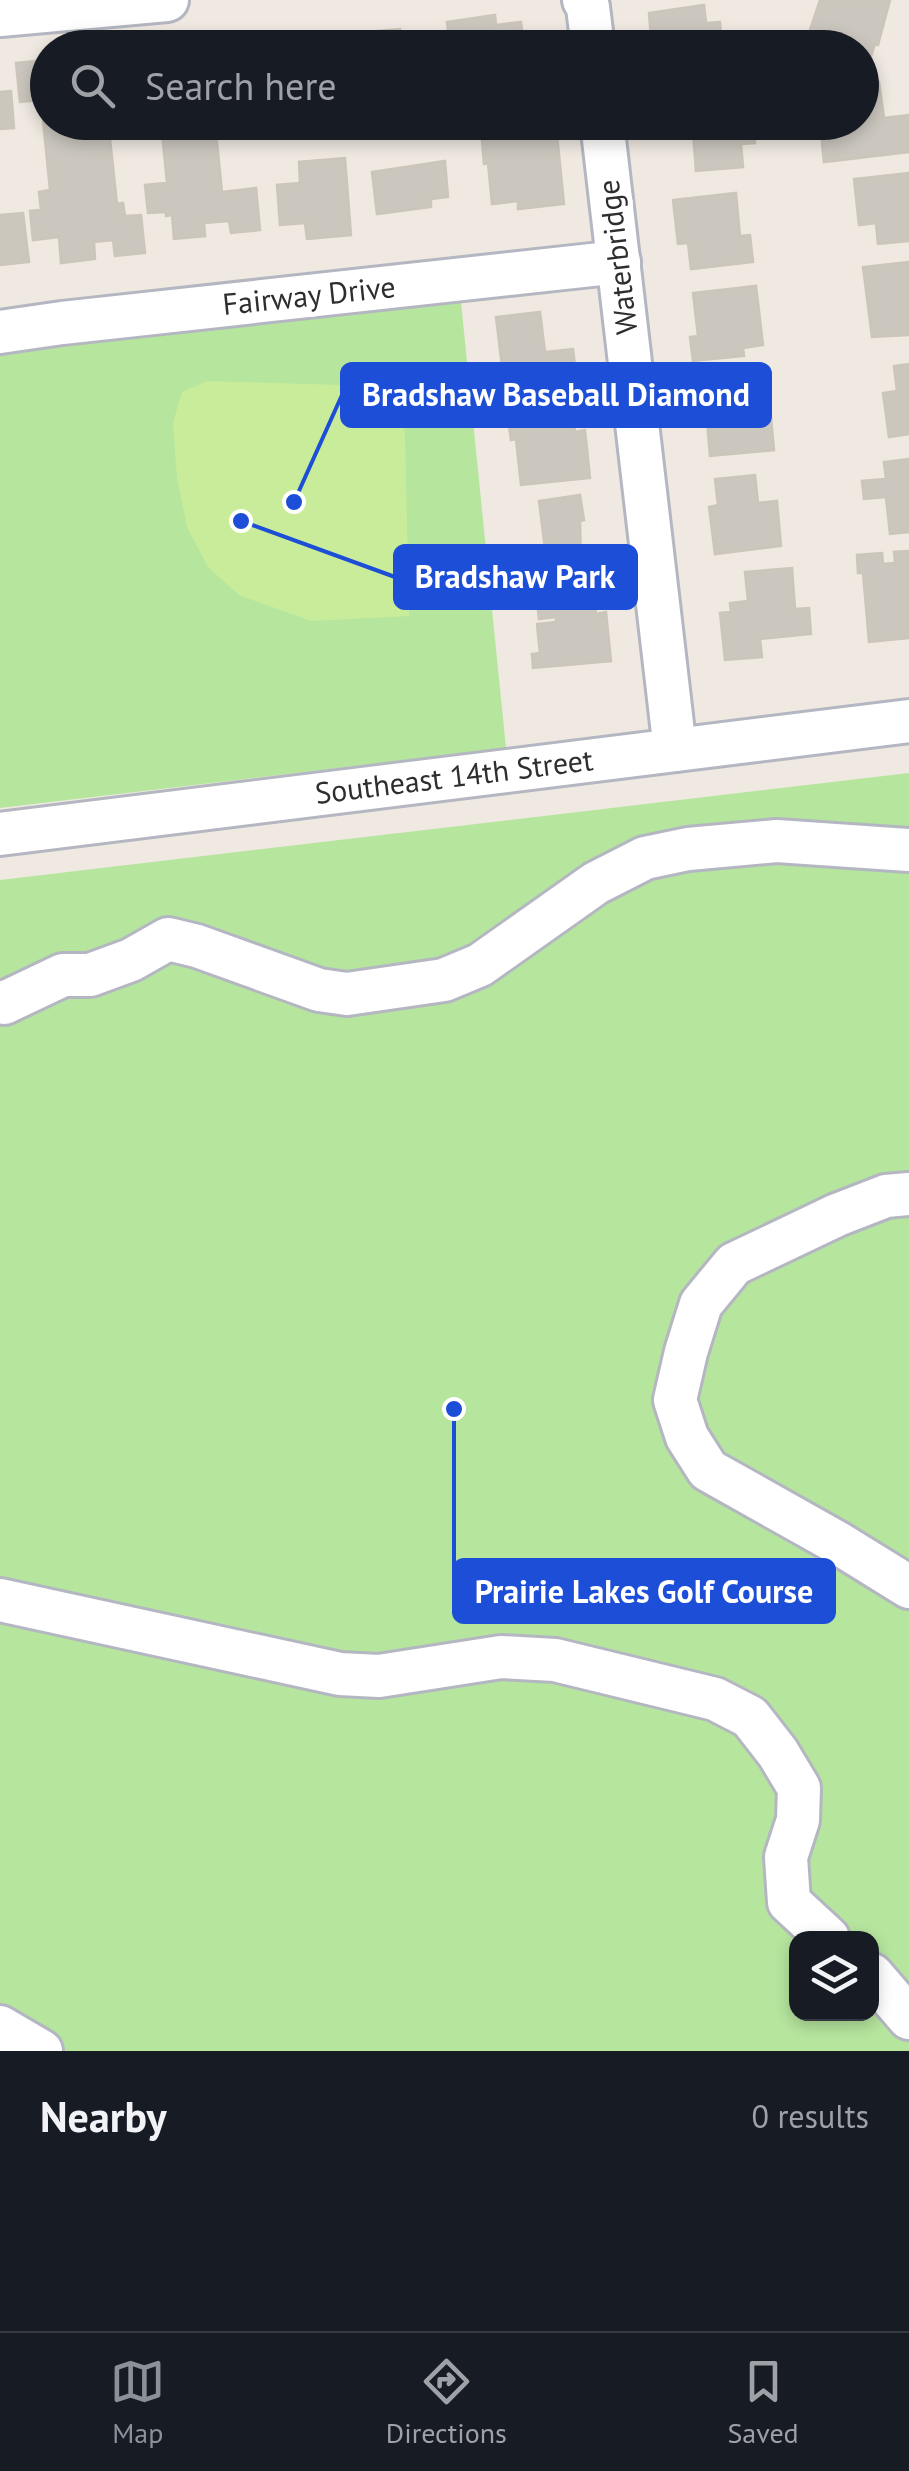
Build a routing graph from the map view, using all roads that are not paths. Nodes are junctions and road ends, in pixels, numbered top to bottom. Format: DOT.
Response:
graph roads {
  1 [pos="166,0"];
  2 [pos="0,15"];
  3 [pos="604,140"];
  4 [pos="619,262"];
  5 [pos="0,332"];
  6 [pos="909,721"];
  7 [pos="675,750"];
  8 [pos="0,834"];
  9 [pos="909,850"];
  10 [pos="0,1002"];
  11 [pos="909,1194"];
  12 [pos="909,1587"];
  13 [pos="0,1600"];
  14 [pos="820,1931"];
  15 [pos="879,1983"];
  16 [pos="909,2018"];
  17 [pos="0,2026"];
  18 [pos="42,2051"];
  1 -- 2 [label="street"];
  3 -- 4 [label="street, Waterbridge"];
  4 -- 5 [label="street, Fairway Drive"];
  4 -- 7 [label="street, Waterbridge"];
  6 -- 7 [label="street, Southeast 14th Street"];
  7 -- 8 [label="street, Southeast 14th Street"];
  9 -- 10 [label="street"];
  11 -- 12 [label="street"];
  13 -- 14 [label="street"];
  15 -- 16 [label="street"];
  17 -- 18 [label="street"];
}
